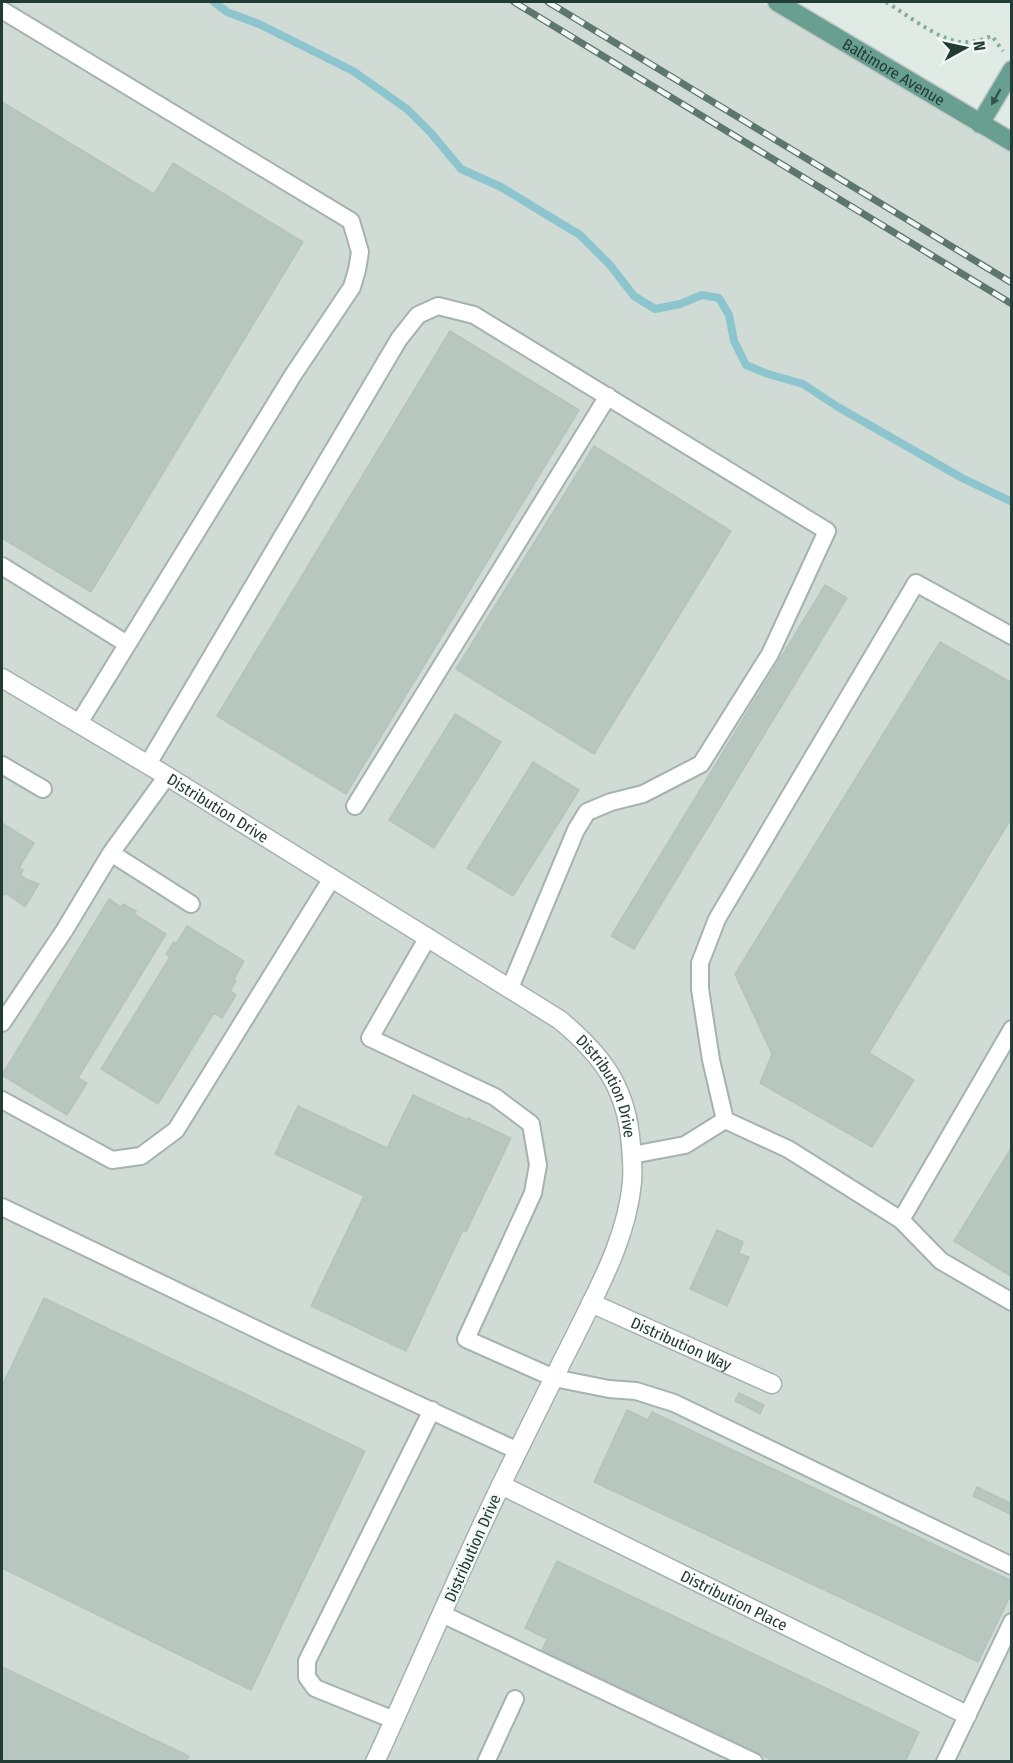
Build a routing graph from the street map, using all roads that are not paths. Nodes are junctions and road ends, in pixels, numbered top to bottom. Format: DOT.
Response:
graph roads {
  1 [pos="777,2"];
  2 [pos="2,10"];
  3 [pos="1011,70"];
  4 [pos="980,123"];
  5 [pos="1011,142"];
  6 [pos="608,396"];
  7 [pos="2,567"];
  8 [pos="1011,636"];
  9 [pos="127,644"];
  10 [pos="2,678"];
  11 [pos="79,723"];
  12 [pos="148,764"];
  13 [pos="2,765"];
  14 [pos="167,776"];
  15 [pos="43,789"];
  16 [pos="356,806"];
  17 [pos="111,854"];
  18 [pos="332,878"];
  19 [pos="191,904"];
  20 [pos="428,937"];
  21 [pos="510,988"];
  22 [pos="2,1023"];
  23 [pos="1011,1029"];
  24 [pos="2,1100"];
  25 [pos="725,1120"];
  26 [pos="632,1155"];
  27 [pos="4,1213"];
  28 [pos="901,1220"];
  29 [pos="1011,1302"];
  30 [pos="591,1303"];
  31 [pos="554,1378"];
  32 [pos="772,1384"];
  33 [pos="432,1410"];
  34 [pos="518,1451"];
  35 [pos="501,1485"];
  36 [pos="1011,1566"];
  37 [pos="442,1614"];
  38 [pos="1011,1623"];
  39 [pos="515,1699"];
  40 [pos="967,1715"];
  41 [pos="394,1720"];
  42 [pos="375,1761"];
  43 [pos="486,1761"];
  44 [pos="754,1761"];
  45 [pos="945,1761"];
  1 -- 4 [label="main road, Baltimore Avenue"];
  2 -- 9 [label="lane"];
  3 -- 4 [label="main road, one-way"];
  4 -- 5 [label="main road, Baltimore Avenue"];
  6 -- 12 [label="lane"];
  6 -- 16 [label="lane"];
  6 -- 21 [label="lane"];
  7 -- 9 [label="lane"];
  8 -- 25 [label="lane"];
  9 -- 11 [label="lane"];
  10 -- 11 [label="street, Distribution Drive"];
  11 -- 12 [label="street, Distribution Drive"];
  12 -- 14 [label="street, Distribution Drive"];
  13 -- 15 [label="lane"];
  14 -- 17 [label="lane"];
  14 -- 18 [label="street, Distribution Drive"];
  17 -- 19 [label="lane"];
  17 -- 22 [label="lane"];
  18 -- 20 [label="street, Distribution Drive"];
  18 -- 24 [label="lane"];
  20 -- 21 [label="street, Distribution Drive"];
  20 -- 31 [label="lane"];
  21 -- 26 [label="street, Distribution Drive"];
  23 -- 28 [label="lane"];
  25 -- 26 [label="lane"];
  25 -- 28 [label="lane"];
  26 -- 30 [label="street, Distribution Drive"];
  27 -- 33 [label="lane"];
  28 -- 29 [label="lane"];
  30 -- 31 [label="street, Distribution Drive"];
  30 -- 32 [label="street, Distribution Way"];
  31 -- 34 [label="street, Distribution Drive"];
  31 -- 36 [label="lane"];
  33 -- 34 [label="lane"];
  33 -- 41 [label="lane"];
  34 -- 35 [label="street, Distribution Drive"];
  35 -- 37 [label="street, Distribution Drive"];
  35 -- 40 [label="street, Distribution Place"];
  37 -- 41 [label="street, Distribution Drive"];
  37 -- 44 [label="lane"];
  38 -- 40 [label="lane"];
  39 -- 43 [label="lane"];
  40 -- 45 [label="lane"];
  41 -- 42 [label="street, Distribution Drive"];
}
